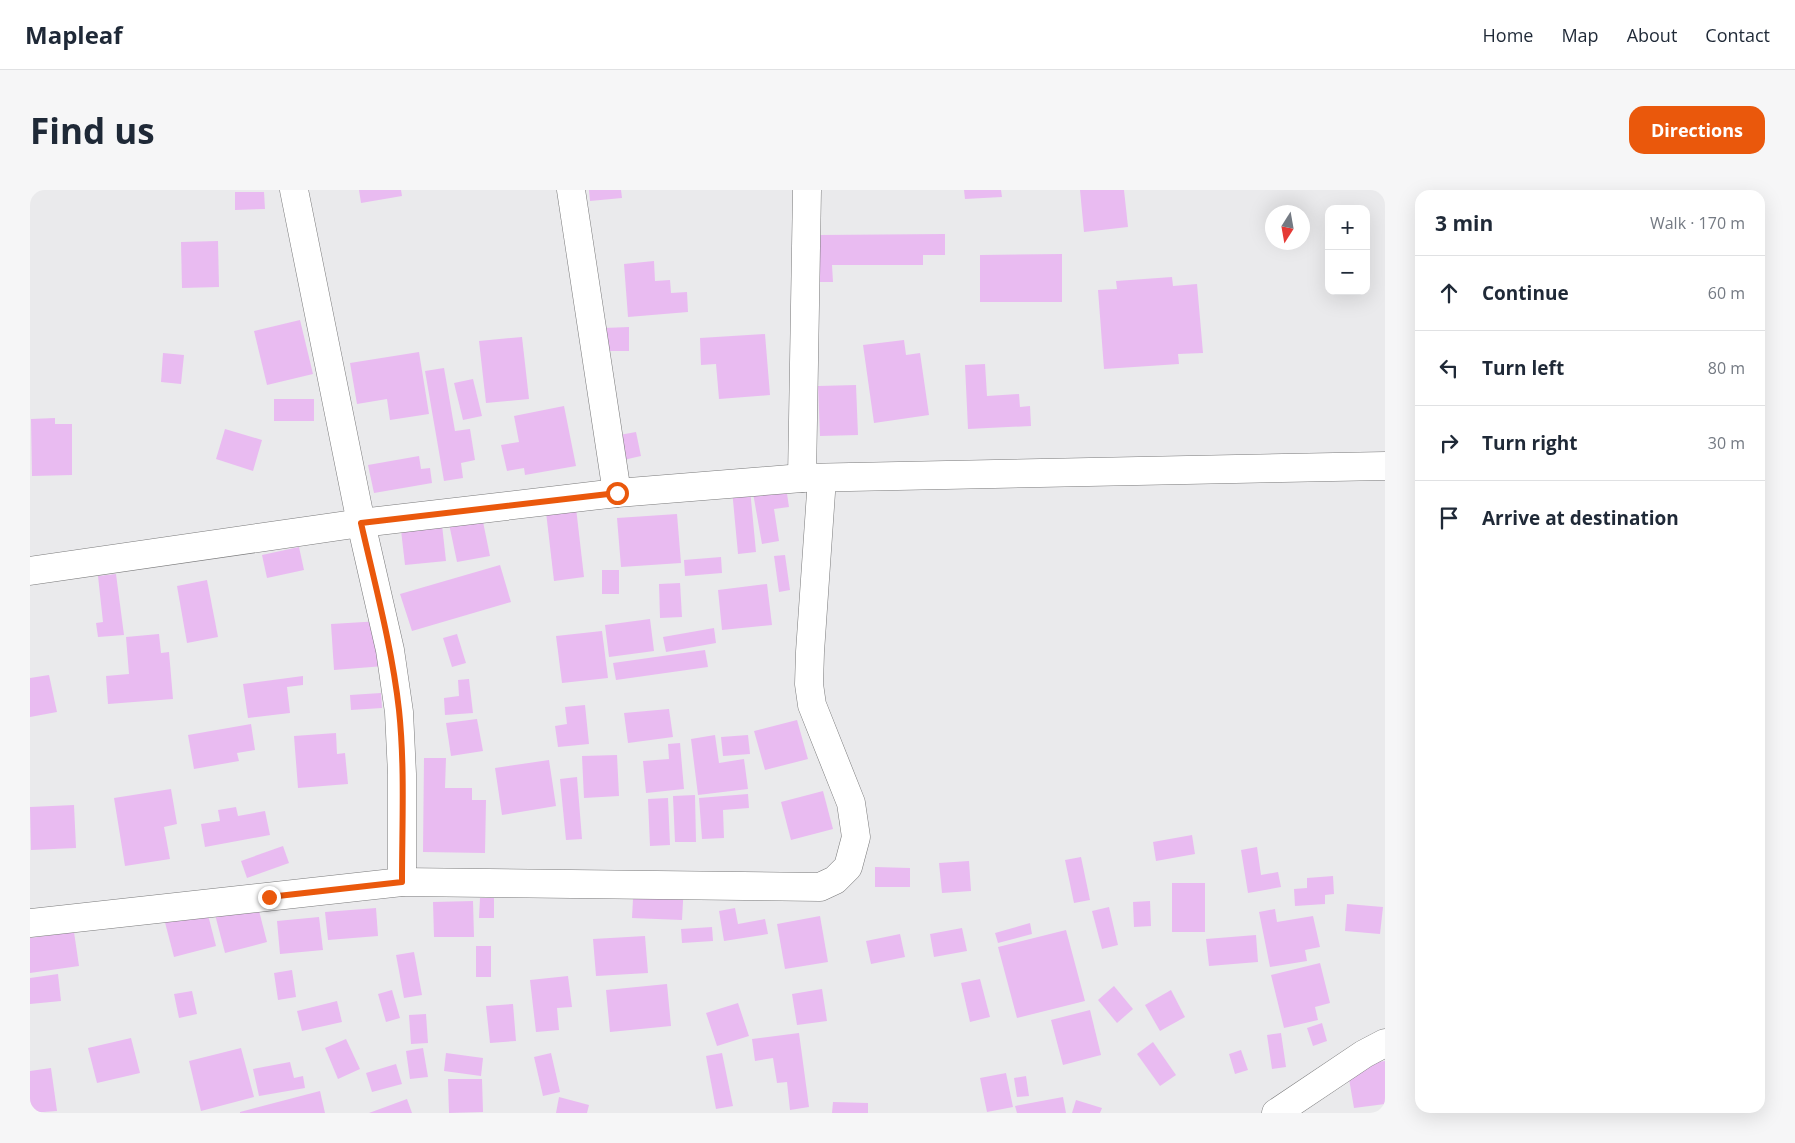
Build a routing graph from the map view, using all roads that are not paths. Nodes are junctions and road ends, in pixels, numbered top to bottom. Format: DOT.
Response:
graph roads {
  1 [pos="294,190"];
  2 [pos="571,190"];
  3 [pos="807,190"];
  4 [pos="1385,466"];
  5 [pos="812,478"];
  6 [pos="617,493"];
  7 [pos="361,523"];
  8 [pos="30,571"];
  9 [pos="402,882"];
  10 [pos="30,923"];
  11 [pos="1385,1043"];
  12 [pos="1276,1113"];
  1 -- 7 [label="street"];
  2 -- 6 [label="street"];
  3 -- 5 [label="street"];
  4 -- 5 [label="street"];
  5 -- 6 [label="street"];
  5 -- 9 [label="street"];
  6 -- 7 [label="street"];
  7 -- 8 [label="street"];
  7 -- 9 [label="street"];
  9 -- 10 [label="street"];
  11 -- 12 [label="street"];
}
